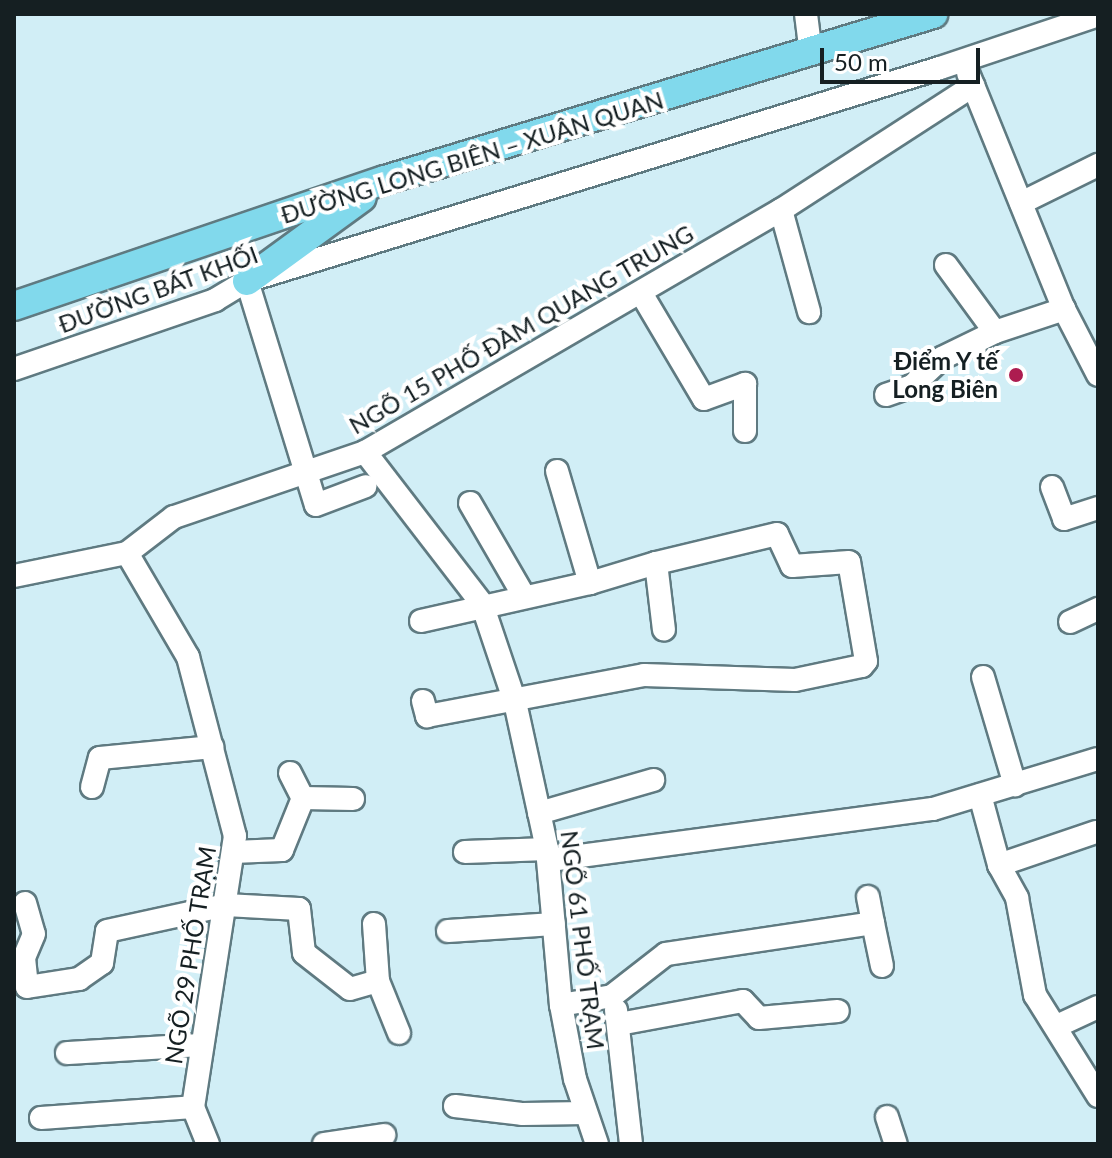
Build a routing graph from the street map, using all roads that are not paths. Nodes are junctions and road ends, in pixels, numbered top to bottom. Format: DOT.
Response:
graph roads {
  1 [pos="806,14"];
  2 [pos="933,14"];
  3 [pos="1098,15"];
  4 [pos="811,54"];
  5 [pos="963,60"];
  6 [pos="973,86"];
  7 [pos="1098,165"];
  8 [pos="385,180"];
  9 [pos="1021,203"];
  10 [pos="781,210"];
  11 [pos="946,265"];
  12 [pos="247,281"];
  13 [pos="641,293"];
  14 [pos="14,306"];
  15 [pos="1064,309"];
  16 [pos="809,312"];
  17 [pos="995,332"];
  18 [pos="14,369"];
  19 [pos="1098,375"];
  20 [pos="886,395"];
  21 [pos="745,431"];
  22 [pos="365,452"];
  23 [pos="303,470"];
  24 [pos="557,471"];
  25 [pos="366,486"];
  26 [pos="1052,487"];
  27 [pos="470,503"];
  28 [pos="1098,508"];
  29 [pos="127,553"];
  30 [pos="656,563"];
  31 [pos="14,576"];
  32 [pos="590,583"];
  33 [pos="524,596"];
  34 [pos="482,604"];
  35 [pos="1098,609"];
  36 [pos="421,621"];
  37 [pos="1070,622"];
  38 [pos="664,630"];
  39 [pos="983,677"];
  40 [pos="423,701"];
  41 [pos="515,702"];
  42 [pos="212,747"];
  43 [pos="1098,759"];
  44 [pos="290,773"];
  45 [pos="653,780"];
  46 [pos="1015,785"];
  47 [pos="92,787"];
  48 [pos="980,795"];
  49 [pos="303,798"];
  50 [pos="353,799"];
  51 [pos="539,813"];
  52 [pos="1096,832"];
  53 [pos="233,852"];
  54 [pos="465,852"];
  55 [pos="548,854"];
  56 [pos="999,865"];
  57 [pos="868,897"];
  58 [pos="25,903"];
  59 [pos="226,905"];
  60 [pos="873,923"];
  61 [pos="374,924"];
  62 [pos="554,924"];
  63 [pos="448,931"];
  64 [pos="882,966"];
  65 [pos="378,981"];
  66 [pos="612,996"];
  67 [pos="561,1005"];
  68 [pos="1098,1007"];
  69 [pos="838,1011"];
  70 [pos="619,1024"];
  71 [pos="1057,1026"];
  72 [pos="399,1033"];
  73 [pos="202,1045"];
  74 [pos="67,1053"];
  75 [pos="1098,1096"];
  76 [pos="455,1106"];
  77 [pos="193,1107"];
  78 [pos="585,1113"];
  79 [pos="887,1117"];
  80 [pos="41,1118"];
  81 [pos="384,1135"];
  82 [pos="208,1144"];
  83 [pos="324,1144"];
  84 [pos="597,1144"];
  85 [pos="631,1144"];
  86 [pos="896,1144"];
  1 -- 4 [label="street"];
  2 -- 4 [label="main road, ĐƯỜNG LONG BIÊN – XUÂN QUAN"];
  3 -- 5 [label="street, ĐƯỜNG BÁT KHỐI"];
  4 -- 8 [label="main road, ĐƯỜNG LONG BIÊN – XUÂN QUAN"];
  5 -- 6 [label="street"];
  5 -- 12 [label="street, ĐƯỜNG BÁT KHỐI"];
  6 -- 9 [label="street"];
  6 -- 10 [label="street, NGÕ 15 PHỐ ĐÀM QUANG TRUNG"];
  7 -- 9 [label="street"];
  8 -- 12 [label="main road"];
  8 -- 14 [label="main road, ĐƯỜNG LONG BIÊN – XUÂN QUAN"];
  9 -- 15 [label="street"];
  10 -- 13 [label="street, NGÕ 15 PHỐ ĐÀM QUANG TRUNG"];
  10 -- 16 [label="street"];
  11 -- 17 [label="street"];
  12 -- 18 [label="street, ĐƯỜNG BÁT KHỐI"];
  12 -- 23 [label="street"];
  13 -- 21 [label="street"];
  13 -- 22 [label="street, NGÕ 15 PHỐ ĐÀM QUANG TRUNG"];
  15 -- 17 [label="street"];
  15 -- 19 [label="street"];
  17 -- 20 [label="street"];
  22 -- 23 [label="street, NGÕ 15 PHỐ ĐÀM QUANG TRUNG"];
  22 -- 34 [label="street, NGÕ 61 PHỐ TRẠM"];
  23 -- 25 [label="street"];
  23 -- 29 [label="street, NGÕ 15 PHỐ ĐÀM QUANG TRUNG"];
  24 -- 32 [label="street"];
  26 -- 28 [label="street"];
  27 -- 33 [label="street"];
  29 -- 31 [label="street, NGÕ 15 PHỐ ĐÀM QUANG TRUNG"];
  29 -- 42 [label="street, NGÕ 29 PHỐ TRẠM"];
  30 -- 32 [label="street"];
  30 -- 38 [label="street"];
  30 -- 41 [label="street"];
  32 -- 33 [label="street"];
  33 -- 34 [label="street"];
  34 -- 36 [label="street"];
  34 -- 41 [label="street, NGÕ 61 PHỐ TRẠM"];
  35 -- 37 [label="street"];
  39 -- 46 [label="street"];
  40 -- 41 [label="street"];
  41 -- 51 [label="street, NGÕ 61 PHỐ TRẠM"];
  42 -- 47 [label="street"];
  42 -- 53 [label="street, NGÕ 29 PHỐ TRẠM"];
  43 -- 46 [label="street"];
  44 -- 49 [label="street"];
  45 -- 51 [label="street"];
  46 -- 48 [label="street"];
  48 -- 55 [label="street"];
  48 -- 56 [label="street"];
  49 -- 50 [label="street"];
  49 -- 53 [label="street"];
  51 -- 55 [label="street, NGÕ 61 PHỐ TRẠM"];
  52 -- 56 [label="street"];
  53 -- 59 [label="street, NGÕ 29 PHỐ TRẠM"];
  54 -- 55 [label="street"];
  55 -- 62 [label="street, NGÕ 61 PHỐ TRẠM"];
  56 -- 71 [label="street"];
  57 -- 60 [label="street"];
  58 -- 59 [label="street"];
  59 -- 65 [label="street"];
  59 -- 73 [label="street, NGÕ 29 PHỐ TRẠM"];
  60 -- 64 [label="street"];
  60 -- 66 [label="street"];
  61 -- 65 [label="street"];
  62 -- 63 [label="street"];
  62 -- 67 [label="street, NGÕ 61 PHỐ TRẠM"];
  65 -- 72 [label="street"];
  66 -- 67 [label="street"];
  66 -- 70 [label="street"];
  67 -- 78 [label="street, NGÕ 61 PHỐ TRẠM"];
  68 -- 71 [label="street"];
  69 -- 70 [label="street"];
  70 -- 85 [label="street"];
  71 -- 75 [label="street"];
  73 -- 74 [label="street"];
  73 -- 77 [label="street, NGÕ 29 PHỐ TRẠM"];
  76 -- 78 [label="street"];
  77 -- 80 [label="street"];
  77 -- 82 [label="street"];
  78 -- 84 [label="street, NGÕ 61 PHỐ TRẠM"];
  79 -- 86 [label="street"];
  81 -- 83 [label="street"];
}
